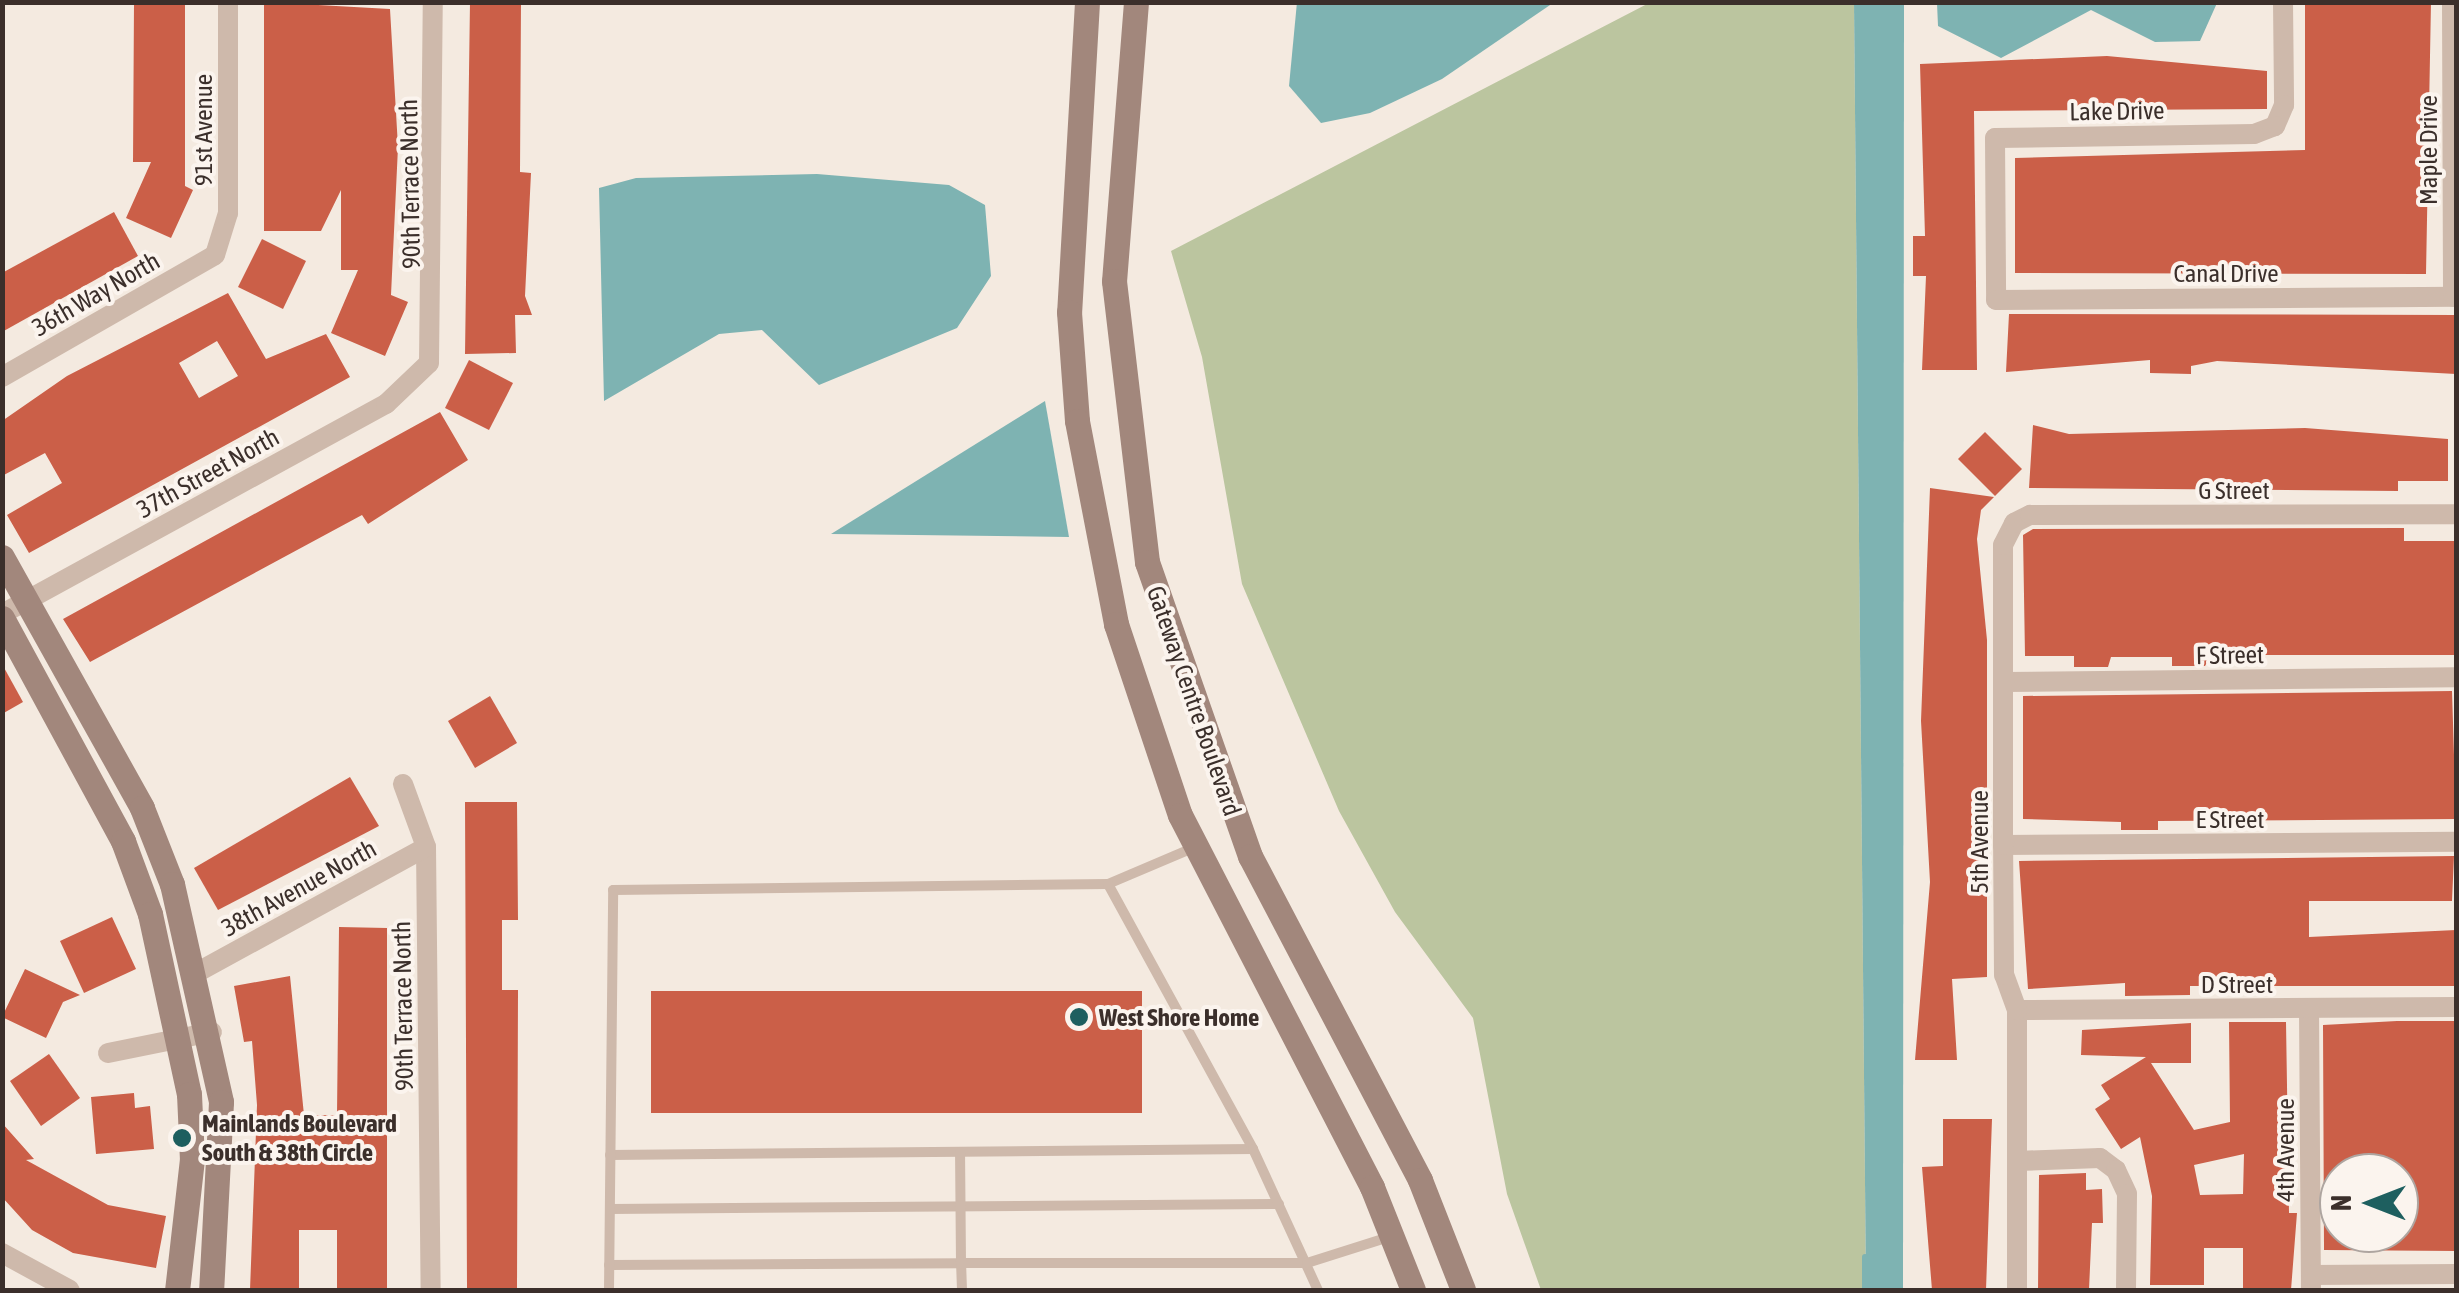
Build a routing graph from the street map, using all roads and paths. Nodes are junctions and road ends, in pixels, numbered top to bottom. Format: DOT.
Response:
graph roads {
  1 [pos="228,2"];
  2 [pos="433,2"];
  3 [pos="1087,2"];
  4 [pos="1136,2"];
  5 [pos="2284,2"];
  6 [pos="2452,2"];
  7 [pos="215,255"];
  8 [pos="2455,297"];
  9 [pos="1996,300"];
  10 [pos="429,363"];
  11 [pos="2,377"];
  12 [pos="2456,514"];
  13 [pos="2014,523"];
  14 [pos="2,556"];
  15 [pos="28,601"];
  16 [pos="2,616"];
  17 [pos="2456,677"];
  18 [pos="2005,682"];
  19 [pos="403,784"];
  20 [pos="2456,842"];
  21 [pos="2003,845"];
  22 [pos="426,847"];
  23 [pos="1196,847"];
  24 [pos="1108,884"];
  25 [pos="196,973"];
  26 [pos="2456,1007"];
  27 [pos="2309,1009"];
  28 [pos="2017,1010"];
  29 [pos="212,1032"];
  30 [pos="181,1038"];
  31 [pos="108,1053"];
  32 [pos="1253,1149"];
  33 [pos="960,1152"];
  34 [pos="610,1154"];
  35 [pos="2017,1161"];
  36 [pos="1279,1204"];
  37 [pos="960,1208"];
  38 [pos="610,1209"];
  39 [pos="1434,1217"];
  40 [pos="1392,1236"];
  41 [pos="2,1253"];
  42 [pos="962,1263"];
  43 [pos="1307,1263"];
  44 [pos="609,1266"];
  45 [pos="2456,1274"];
  46 [pos="2311,1283"];
  47 [pos="70,1290"];
  48 [pos="177,1290"];
  49 [pos="211,1290"];
  50 [pos="431,1290"];
  51 [pos="608,1290"];
  52 [pos="962,1290"];
  53 [pos="1318,1290"];
  54 [pos="1412,1290"];
  55 [pos="1463,1290"];
  56 [pos="2017,1290"];
  57 [pos="2126,1290"];
  1 -- 7 [label="street, 91st Avenue"];
  2 -- 10 [label="street, 90th Terrace North"];
  3 -- 23 [label="street, Gateway Centre Boulevard"];
  4 -- 39 [label="street, Gateway Centre Boulevard"];
  5 -- 9 [label="street, Lake Drive"];
  6 -- 8 [label="street, Maple Drive"];
  7 -- 11 [label="street, 36th Way North"];
  8 -- 9 [label="street, Canal Drive"];
  10 -- 15 [label="street, 37th Street North"];
  12 -- 13 [label="street, G Street"];
  13 -- 18 [label="street, 5th Avenue"];
  14 -- 15 [label="street"];
  15 -- 16 [label="street, 37th Street North"];
  15 -- 25 [label="street"];
  16 -- 30 [label="street"];
  17 -- 18 [label="street, F Street"];
  18 -- 21 [label="street, 5th Avenue"];
  19 -- 22 [label="street, 90th Terrace North"];
  20 -- 21 [label="street, E Street"];
  21 -- 28 [label="street, 5th Avenue"];
  22 -- 25 [label="street, 38th Avenue North"];
  22 -- 50 [label="street, 90th Terrace North"];
  23 -- 24 [label="lane"];
  23 -- 40 [label="street, Gateway Centre Boulevard"];
  24 -- 32 [label="lane"];
  24 -- 34 [label="lane"];
  25 -- 29 [label="street"];
  26 -- 27 [label="street, D Street"];
  27 -- 28 [label="street, D Street"];
  27 -- 46 [label="street, 4th Avenue"];
  28 -- 35 [label="street, 5th Avenue"];
  29 -- 30 [label="street"];
  29 -- 49 [label="street"];
  30 -- 31 [label="street"];
  30 -- 48 [label="street"];
  32 -- 33 [label="lane"];
  32 -- 36 [label="lane"];
  33 -- 34 [label="lane"];
  33 -- 37 [label="lane"];
  34 -- 38 [label="lane"];
  35 -- 56 [label="street, 5th Avenue"];
  35 -- 57 [label="street"];
  36 -- 37 [label="lane"];
  36 -- 43 [label="lane"];
  37 -- 38 [label="lane"];
  37 -- 42 [label="lane"];
  38 -- 44 [label="lane"];
  39 -- 40 [label="street"];
  39 -- 55 [label="street, Gateway Centre Boulevard"];
  40 -- 43 [label="lane"];
  40 -- 54 [label="street, Gateway Centre Boulevard"];
  41 -- 47 [label="street"];
  42 -- 43 [label="lane"];
  42 -- 44 [label="lane"];
  42 -- 52 [label="lane"];
  43 -- 53 [label="lane"];
  44 -- 51 [label="lane"];
  45 -- 46 [label="street"];
}
